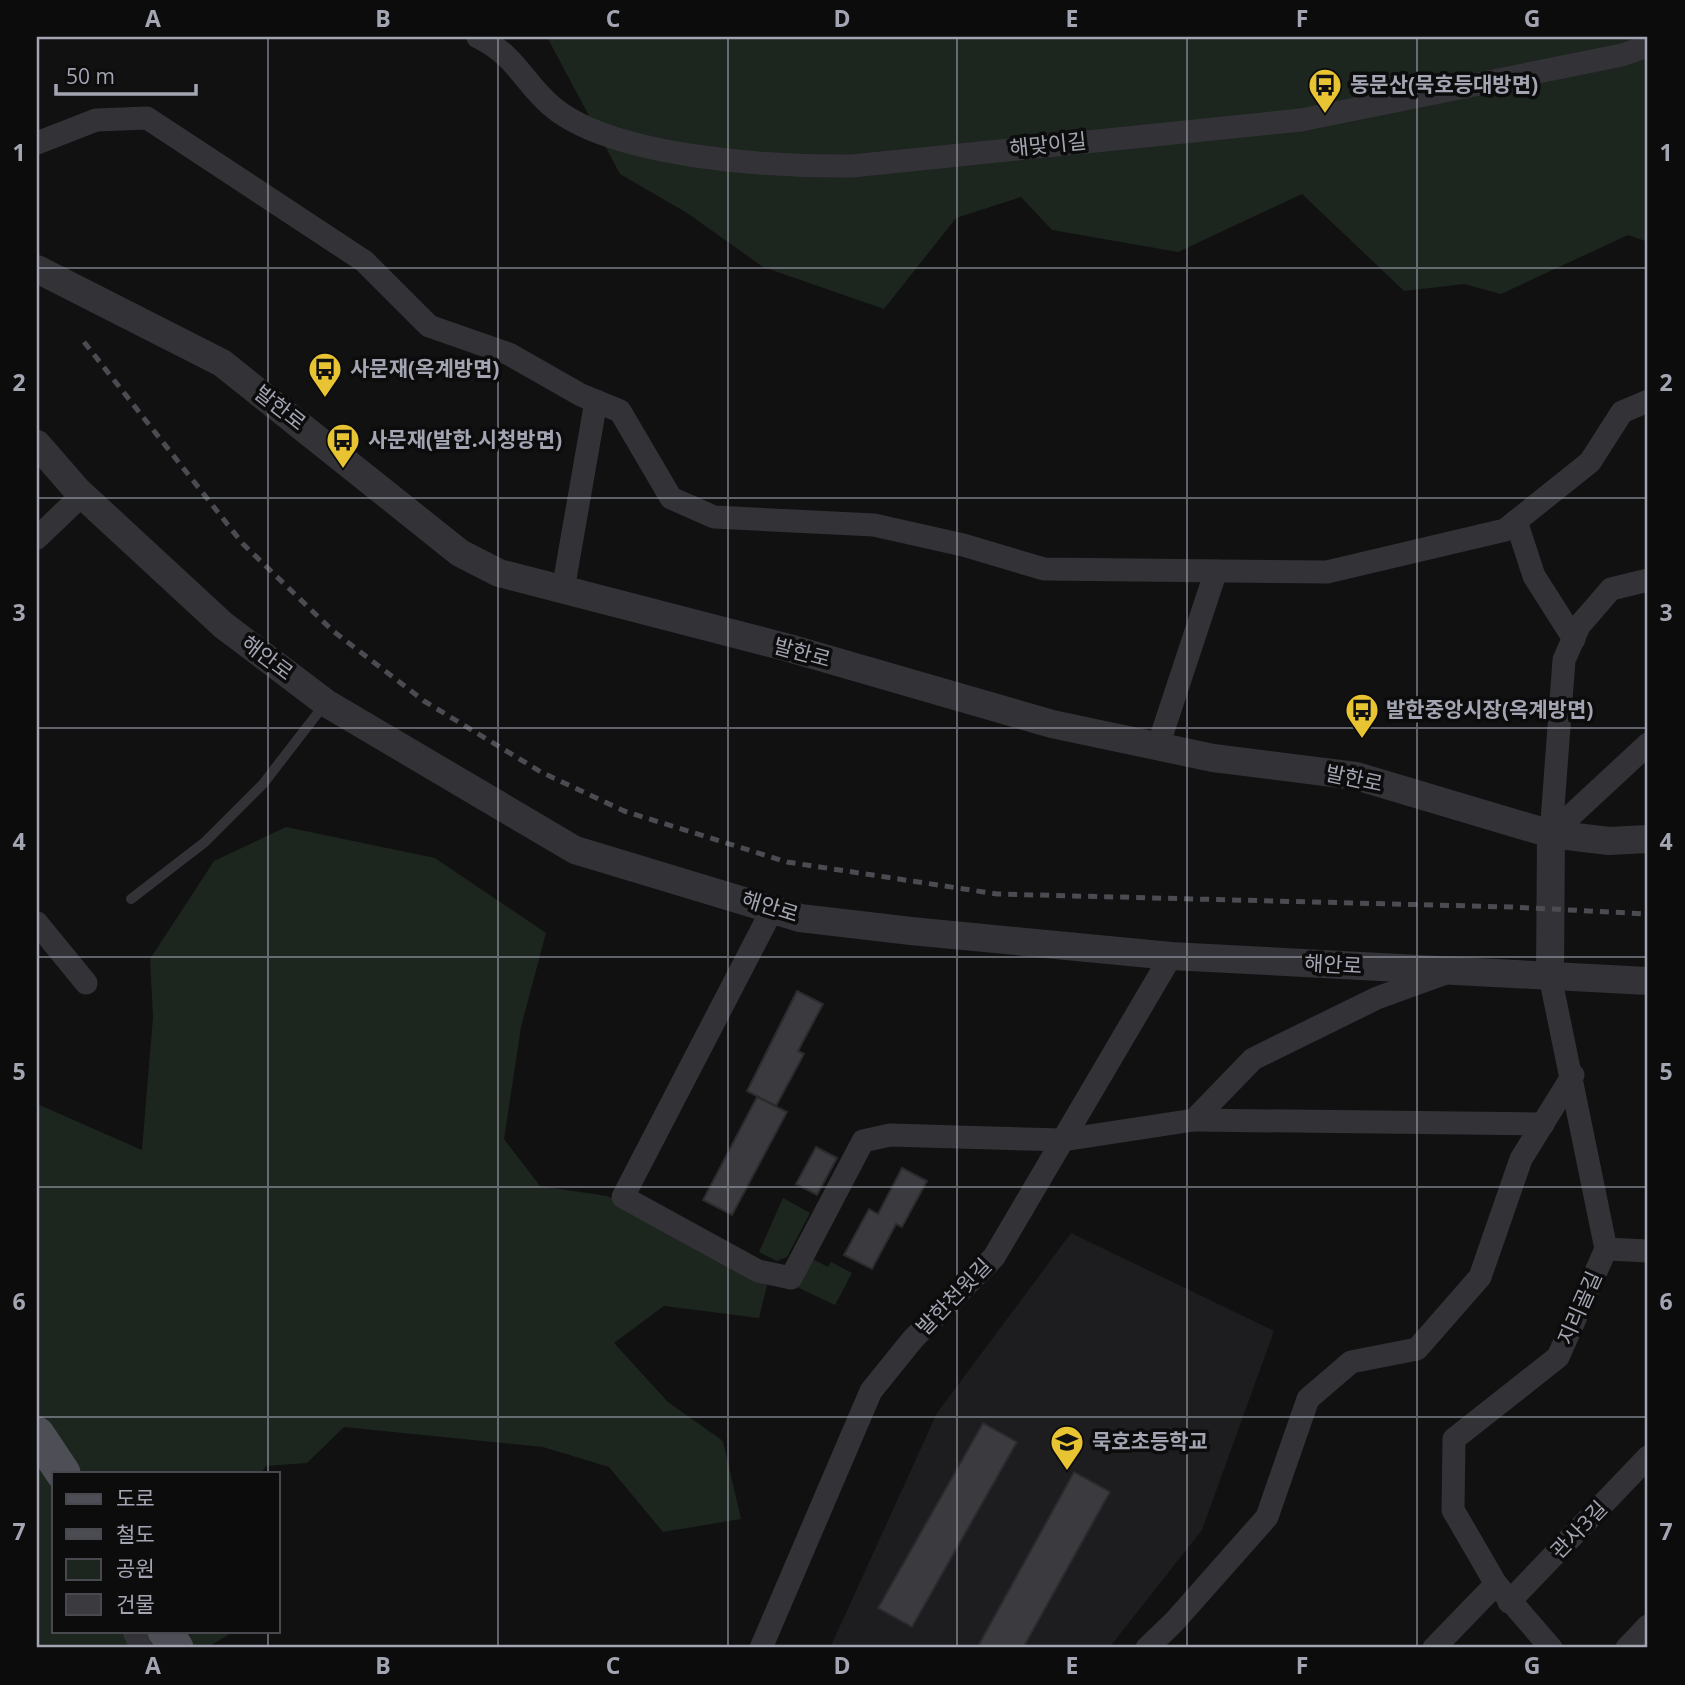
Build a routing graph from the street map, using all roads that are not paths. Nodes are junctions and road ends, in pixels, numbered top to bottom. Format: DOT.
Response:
graph roads {
  1 [pos="478,37"];
  2 [pos="1648,46"];
  3 [pos="37,143"];
  4 [pos="41,276"];
  5 [pos="596,401"];
  6 [pos="1648,401"];
  7 [pos="37,444"];
  8 [pos="82,495"];
  9 [pos="1516,521"];
  10 [pos="37,538"];
  11 [pos="1216,571"];
  12 [pos="1648,580"];
  13 [pos="563,590"];
  14 [pos="1574,639"];
  15 [pos="326,703"];
  16 [pos="1648,744"];
  17 [pos="1158,746"];
  18 [pos="1551,834"];
  19 [pos="1648,838"];
  20 [pos="131,899"];
  21 [pos="773,908"];
  22 [pos="37,923"];
  23 [pos="1171,956"];
  24 [pos="1452,971"];
  25 [pos="1550,976"];
  26 [pos="1648,981"];
  27 [pos="86,983"];
  28 [pos="1573,1075"];
  29 [pos="1194,1120"];
  30 [pos="1543,1124"];
  31 [pos="1063,1140"];
  32 [pos="1606,1249"];
  33 [pos="1648,1251"];
  34 [pos="37,1434"];
  35 [pos="1648,1457"];
  36 [pos="62,1472"];
  37 [pos="1503,1593"];
  38 [pos="1648,1626"];
  39 [pos="166,1632"];
  40 [pos="176,1648"];
  41 [pos="761,1648"];
  42 [pos="1147,1648"];
  43 [pos="1434,1648"];
  44 [pos="1551,1648"];
  45 [pos="1627,1648"];
  1 -- 2 [label="street, 해맞이길"];
  3 -- 5 [label="street"];
  4 -- 13 [label="street, 발한로"];
  5 -- 11 [label="street"];
  5 -- 13 [label="street"];
  6 -- 9 [label="street"];
  7 -- 8 [label="street, 해안로"];
  8 -- 10 [label="street"];
  8 -- 15 [label="street, 해안로"];
  9 -- 11 [label="street"];
  9 -- 14 [label="street"];
  11 -- 17 [label="street"];
  12 -- 14 [label="street"];
  13 -- 17 [label="street, 발한로"];
  14 -- 18 [label="street"];
  15 -- 20 [label="lane"];
  15 -- 21 [label="street, 해안로"];
  16 -- 18 [label="street"];
  17 -- 18 [label="street, 발한로"];
  18 -- 19 [label="street, 발한로"];
  18 -- 25 [label="street"];
  21 -- 23 [label="street, 해안로"];
  21 -- 31 [label="street"];
  22 -- 27 [label="street"];
  23 -- 24 [label="street, 해안로"];
  23 -- 31 [label="street, 발한천윗길"];
  24 -- 25 [label="street, 해안로"];
  24 -- 29 [label="street"];
  25 -- 26 [label="street, 해안로"];
  25 -- 28 [label="street, 지리골길"];
  28 -- 30 [label="street"];
  28 -- 32 [label="street, 지리골길"];
  29 -- 30 [label="street"];
  29 -- 31 [label="street"];
  30 -- 42 [label="street"];
  31 -- 41 [label="street, 발한천윗길"];
  32 -- 33 [label="street"];
  32 -- 37 [label="street, 지리골길"];
  34 -- 36 [label="main road"];
  35 -- 37 [label="street, 관사3길"];
  37 -- 43 [label="street, 관사3길"];
  37 -- 44 [label="street, 지리골길"];
  38 -- 45 [label="street"];
  39 -- 40 [label="main road"];
}
